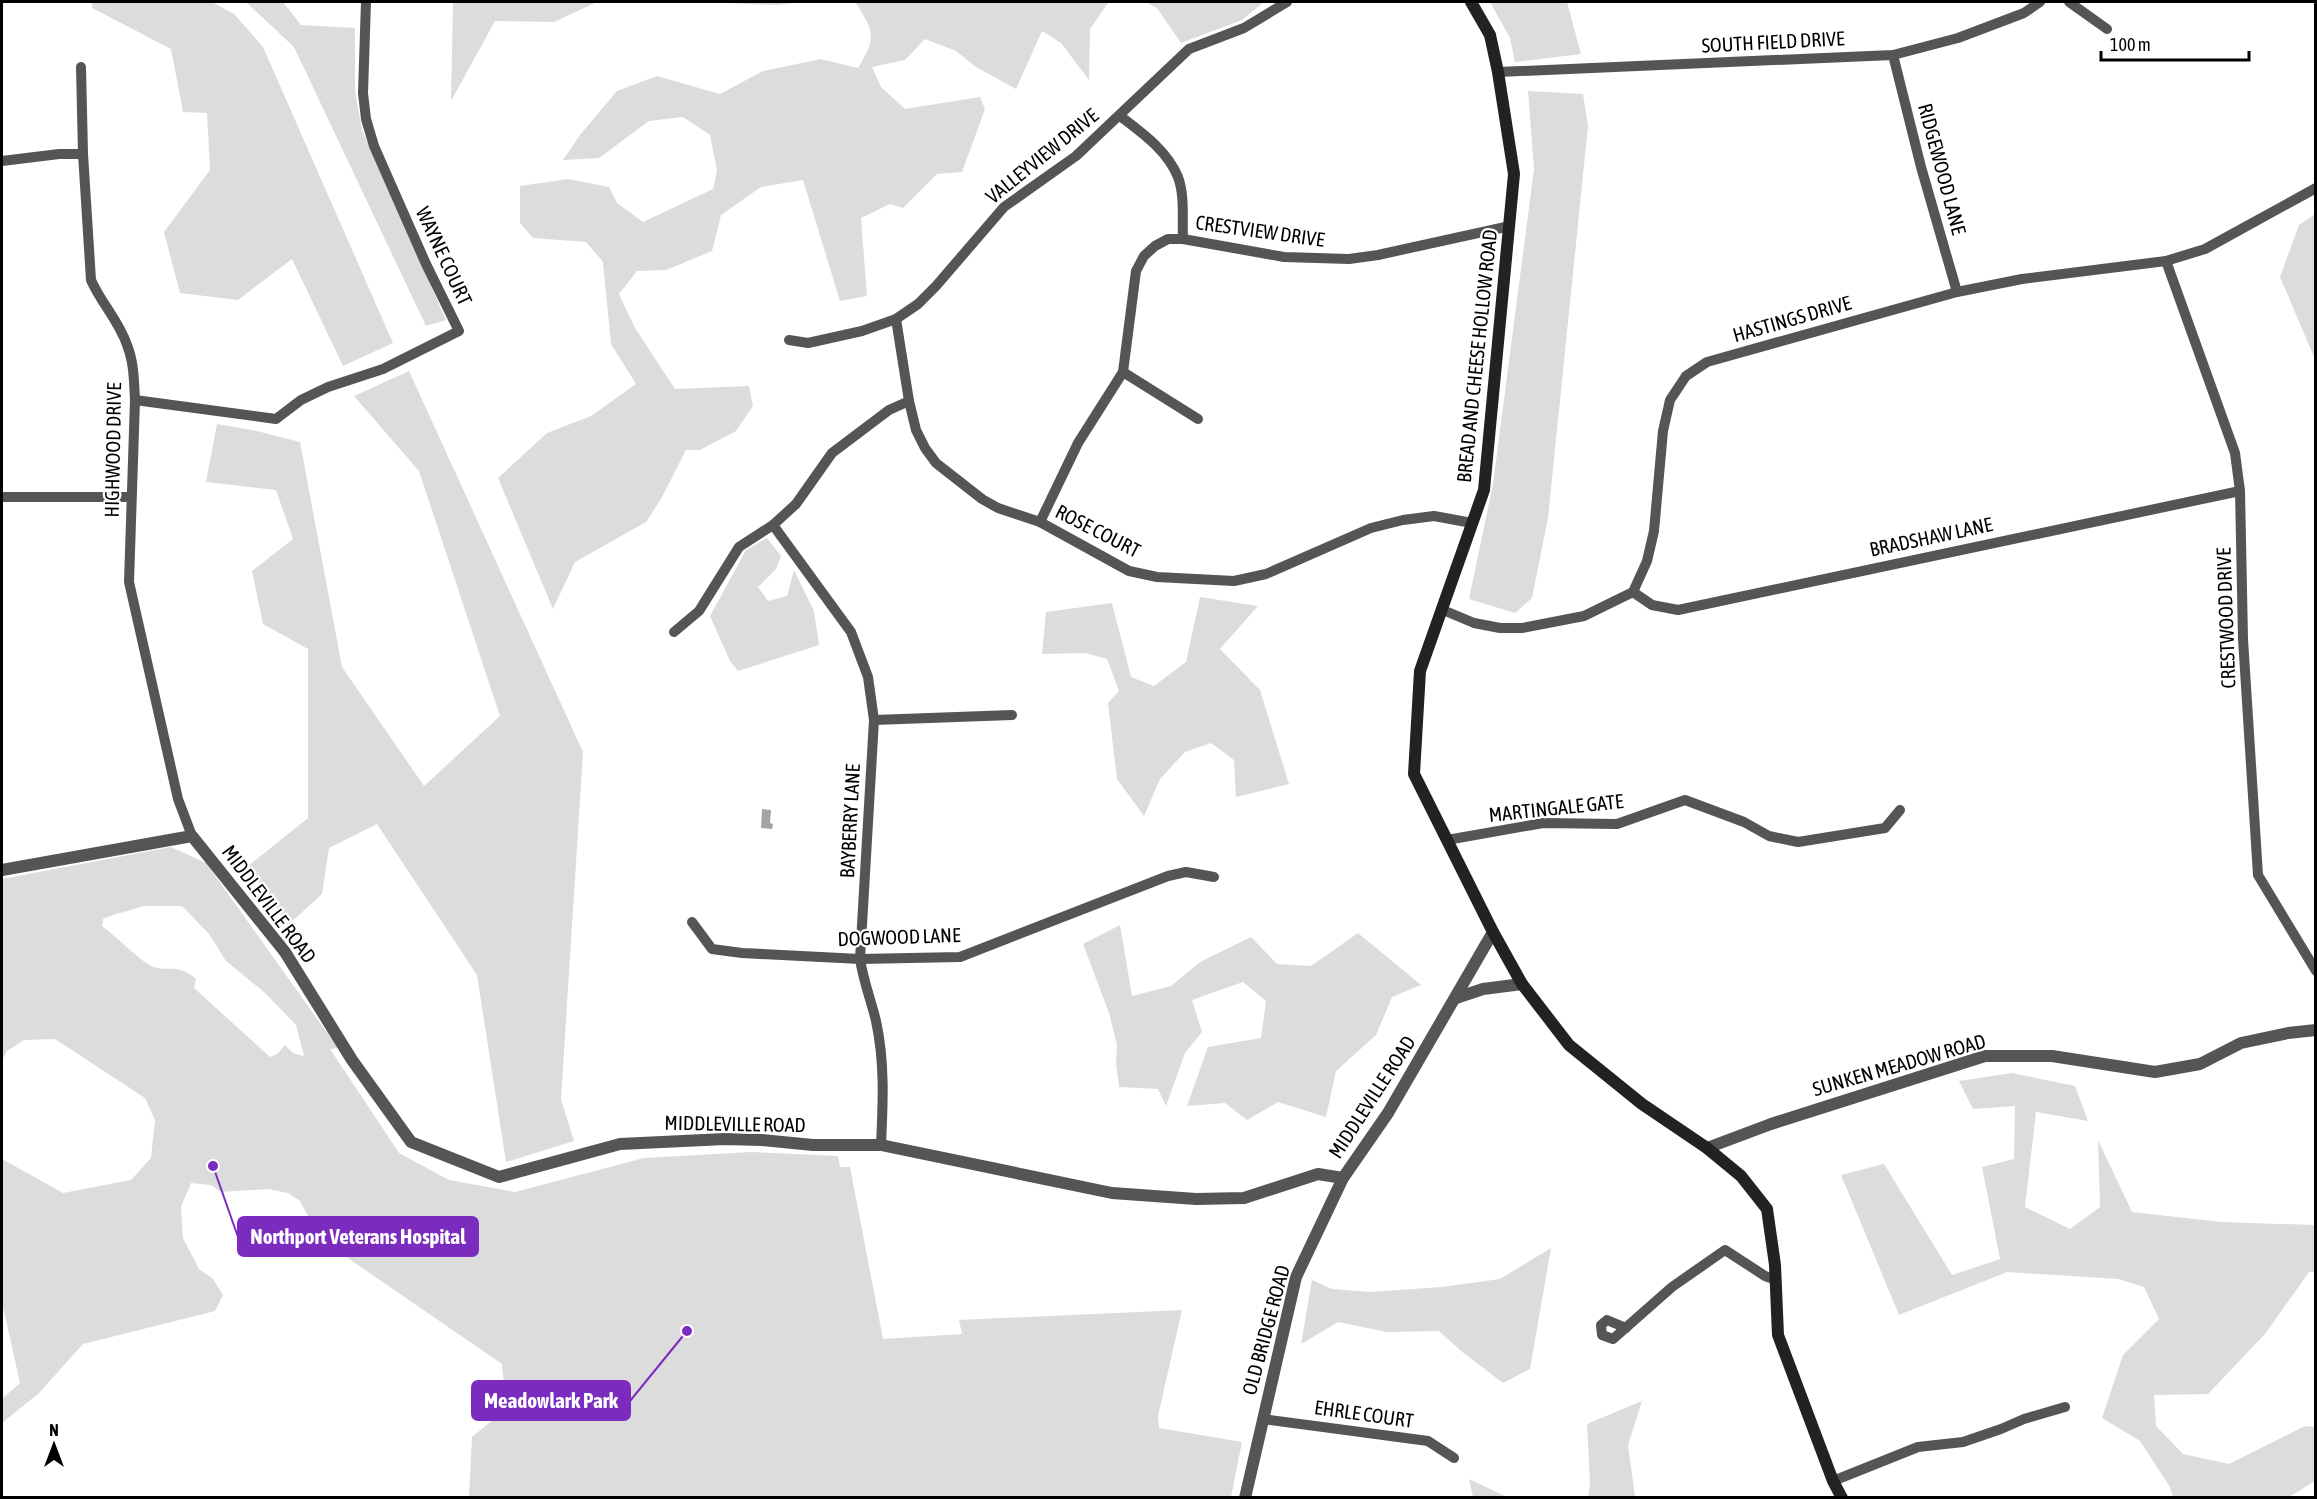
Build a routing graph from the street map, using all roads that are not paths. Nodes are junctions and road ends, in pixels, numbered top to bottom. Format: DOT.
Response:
graph roads {
  1 [pos="366,2"];
  2 [pos="1287,2"];
  3 [pos="1471,2"];
  4 [pos="2040,2"];
  5 [pos="2068,2"];
  6 [pos="2107,29"];
  7 [pos="1893,55"];
  8 [pos="81,67"];
  9 [pos="1498,72"];
  10 [pos="1120,116"];
  11 [pos="83,154"];
  12 [pos="2,161"];
  13 [pos="2316,188"];
  14 [pos="1510,226"];
  15 [pos="1183,239"];
  16 [pos="2166,261"];
  17 [pos="1957,292"];
  18 [pos="896,319"];
  19 [pos="789,339"];
  20 [pos="1123,372"];
  21 [pos="135,400"];
  22 [pos="909,401"];
  23 [pos="1198,419"];
  24 [pos="2240,490"];
  25 [pos="2,497"];
  26 [pos="131,497"];
  27 [pos="1040,522"];
  28 [pos="1472,523"];
  29 [pos="773,525"];
  30 [pos="1633,592"];
  31 [pos="1443,610"];
  32 [pos="674,632"];
  33 [pos="1012,715"];
  34 [pos="874,720"];
  35 [pos="1900,810"];
  36 [pos="192,836"];
  37 [pos="1447,840"];
  38 [pos="2,870"];
  39 [pos="1215,877"];
  40 [pos="692,922"];
  41 [pos="1493,932"];
  42 [pos="860,958"];
  43 [pos="2316,971"];
  44 [pos="1522,984"];
  45 [pos="1456,999"];
  46 [pos="2316,1030"];
  47 [pos="881,1145"];
  48 [pos="1707,1148"];
  49 [pos="1342,1178"];
  50 [pos="1776,1280"];
  51 [pos="1626,1328"];
  52 [pos="2065,1407"];
  53 [pos="1263,1419"];
  54 [pos="1454,1458"];
  55 [pos="1833,1481"];
  56 [pos="1245,1497"];
  57 [pos="1842,1497"];
  1 -- 21 [label="street, WAYNE COURT"];
  2 -- 10 [label="street, VALLEYVIEW DRIVE"];
  3 -- 9 [label="main road, BREAD AND CHEESE HOLLOW ROAD"];
  4 -- 7 [label="street, SOUTH FIELD DRIVE"];
  5 -- 6 [label="street"];
  7 -- 9 [label="street, SOUTH FIELD DRIVE"];
  7 -- 17 [label="street, RIDGEWOOD LANE"];
  8 -- 11 [label="street, HIGHWOOD DRIVE"];
  9 -- 14 [label="main road, BREAD AND CHEESE HOLLOW ROAD"];
  10 -- 15 [label="street"];
  10 -- 18 [label="street, VALLEYVIEW DRIVE"];
  11 -- 12 [label="street"];
  11 -- 21 [label="street, HIGHWOOD DRIVE"];
  13 -- 16 [label="street, HASTINGS DRIVE"];
  14 -- 15 [label="street, CRESTVIEW DRIVE"];
  14 -- 28 [label="main road, BREAD AND CHEESE HOLLOW ROAD"];
  15 -- 20 [label="street"];
  16 -- 17 [label="street, HASTINGS DRIVE"];
  16 -- 24 [label="street, CRESTWOOD DRIVE"];
  17 -- 30 [label="street, HASTINGS DRIVE"];
  18 -- 19 [label="street, VALLEYVIEW DRIVE"];
  18 -- 22 [label="street, ROSE COURT"];
  20 -- 23 [label="street"];
  20 -- 27 [label="street"];
  21 -- 26 [label="street, HIGHWOOD DRIVE"];
  22 -- 27 [label="street, ROSE COURT"];
  22 -- 29 [label="street"];
  24 -- 30 [label="street, BRADSHAW LANE"];
  24 -- 43 [label="street, CRESTWOOD DRIVE"];
  25 -- 26 [label="street"];
  26 -- 36 [label="street, HIGHWOOD DRIVE"];
  27 -- 28 [label="street, ROSE COURT"];
  28 -- 31 [label="main road, BREAD AND CHEESE HOLLOW ROAD"];
  29 -- 32 [label="street"];
  29 -- 34 [label="street, BAYBERRY LANE"];
  30 -- 31 [label="street"];
  31 -- 37 [label="main road, BREAD AND CHEESE HOLLOW ROAD"];
  33 -- 34 [label="street"];
  34 -- 42 [label="street, BAYBERRY LANE"];
  35 -- 37 [label="street, MARTINGALE GATE"];
  36 -- 38 [label="street"];
  36 -- 47 [label="street, MIDDLEVILLE ROAD"];
  37 -- 41 [label="main road, BREAD AND CHEESE HOLLOW ROAD"];
  39 -- 42 [label="street, DOGWOOD LANE"];
  40 -- 42 [label="street, DOGWOOD LANE"];
  41 -- 44 [label="main road, BREAD AND CHEESE HOLLOW ROAD"];
  41 -- 45 [label="street, MIDDLEVILLE ROAD"];
  42 -- 47 [label="street, BAYBERRY LANE"];
  44 -- 45 [label="street"];
  44 -- 48 [label="main road, BREAD AND CHEESE HOLLOW ROAD"];
  45 -- 49 [label="street, MIDDLEVILLE ROAD"];
  46 -- 48 [label="street, SUNKEN MEADOW ROAD"];
  47 -- 49 [label="street, MIDDLEVILLE ROAD"];
  48 -- 50 [label="main road, BREAD AND CHEESE HOLLOW ROAD"];
  49 -- 53 [label="street, OLD BRIDGE ROAD"];
  50 -- 51 [label="street"];
  50 -- 55 [label="main road, BREAD AND CHEESE HOLLOW ROAD"];
  52 -- 55 [label="street"];
  53 -- 54 [label="street, EHRLE COURT"];
  53 -- 56 [label="street, OLD BRIDGE ROAD"];
  55 -- 57 [label="main road, BREAD AND CHEESE HOLLOW ROAD"];
}
